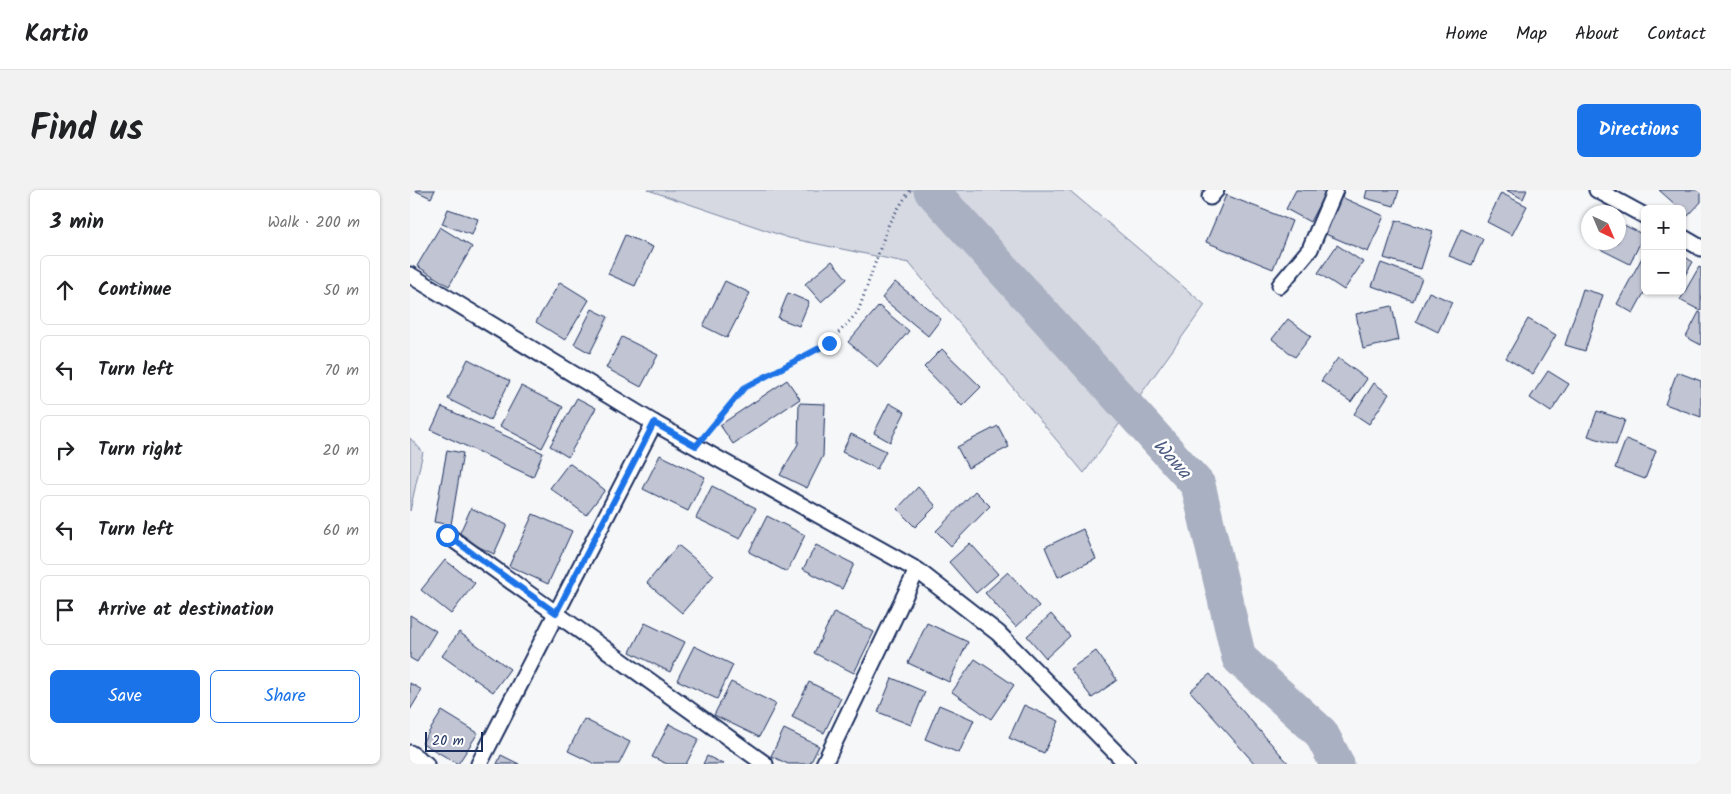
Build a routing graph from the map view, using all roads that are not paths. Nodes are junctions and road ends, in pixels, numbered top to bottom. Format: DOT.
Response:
graph roads {
  1 [pos="1335,190"];
  2 [pos="1598,190"];
  3 [pos="1641,214"];
  4 [pos="1686,239"];
  5 [pos="1701,248"];
  6 [pos="410,276"];
  7 [pos="1280,285"];
  8 [pos="654,423"];
  9 [pos="447,535"];
  10 [pos="917,570"];
  11 [pos="556,613"];
  12 [pos="410,753"];
  13 [pos="426,764"];
  14 [pos="479,764"];
  15 [pos="765,764"];
  16 [pos="824,764"];
  17 [pos="1127,764"];
  1 -- 7 [label="street"];
  2 -- 3 [label="street"];
  4 -- 5 [label="street"];
  6 -- 8 [label="street"];
  8 -- 10 [label="street"];
  8 -- 11 [label="street"];
  9 -- 11 [label="street"];
  10 -- 16 [label="street"];
  10 -- 17 [label="street"];
  11 -- 14 [label="street"];
  11 -- 15 [label="street"];
  12 -- 13 [label="street"];
}
